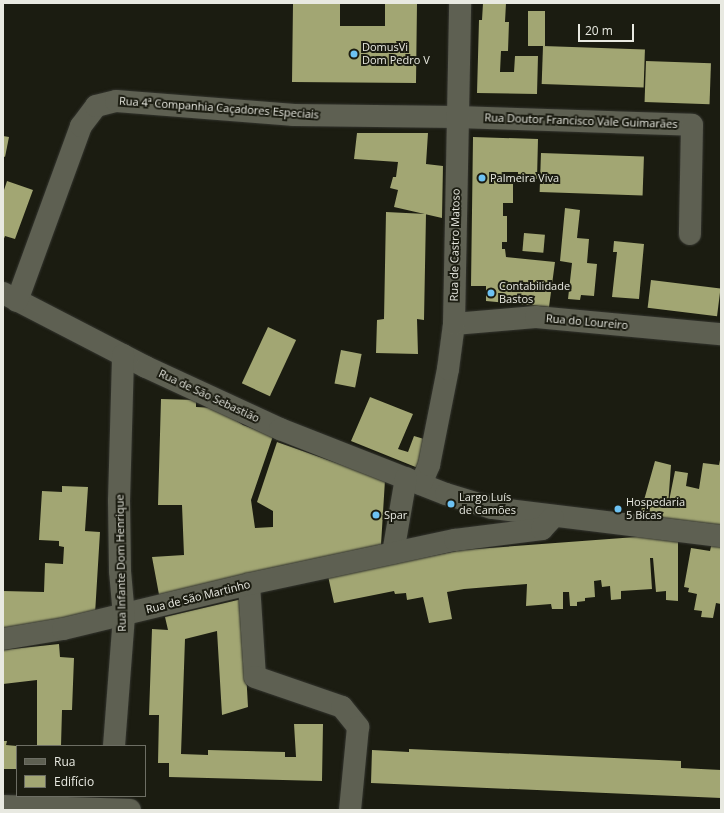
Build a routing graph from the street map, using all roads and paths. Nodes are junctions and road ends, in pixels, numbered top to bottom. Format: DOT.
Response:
graph roads {
  1 [pos="460,3"];
  2 [pos="457,117"];
  3 [pos="690,234"];
  4 [pos="10,297"];
  5 [pos="454,324"];
  6 [pos="721,334"];
  7 [pos="123,355"];
  8 [pos="413,481"];
  9 [pos="553,517"];
  10 [pos="721,536"];
  11 [pos="394,553"];
  12 [pos="249,584"];
  13 [pos="124,616"];
  14 [pos="3,639"];
  15 [pos="114,745"];
  16 [pos="109,803"];
  17 [pos="3,806"];
  18 [pos="130,810"];
  19 [pos="350,810"];
  1 -- 2 [label="street, Rua de Castro Matoso"];
  2 -- 3 [label="street, Rua Doutor Francisco Vale Guimarães"];
  2 -- 4 [label="street, Rua 4ª Companhia Caçadores Especiais"];
  2 -- 5 [label="street, Rua de Castro Matoso"];
  4 -- 7 [label="street, Rua de São Sebastião"];
  5 -- 6 [label="street, Rua do Loureiro"];
  5 -- 8 [label="street, Rua de Castro Matoso"];
  7 -- 8 [label="street, Rua de São Sebastião"];
  7 -- 13 [label="street, Rua Infante Dom Henrique"];
  8 -- 9 [label="street, Rua de São Sebastião"];
  8 -- 11 [label="street, Rua de Castro Matoso"];
  9 -- 10 [label="street, Rua de São Sebastião"];
  9 -- 11 [label="street"];
  11 -- 12 [label="street, Rua de São Martinho"];
  12 -- 13 [label="street, Rua de São Martinho"];
  12 -- 19 [label="street"];
  13 -- 14 [label="street, Rua de São Martinho"];
  13 -- 15 [label="street, Rua Infante Dom Henrique"];
  16 -- 17 [label="street"];
  16 -- 18 [label="street"];
}
